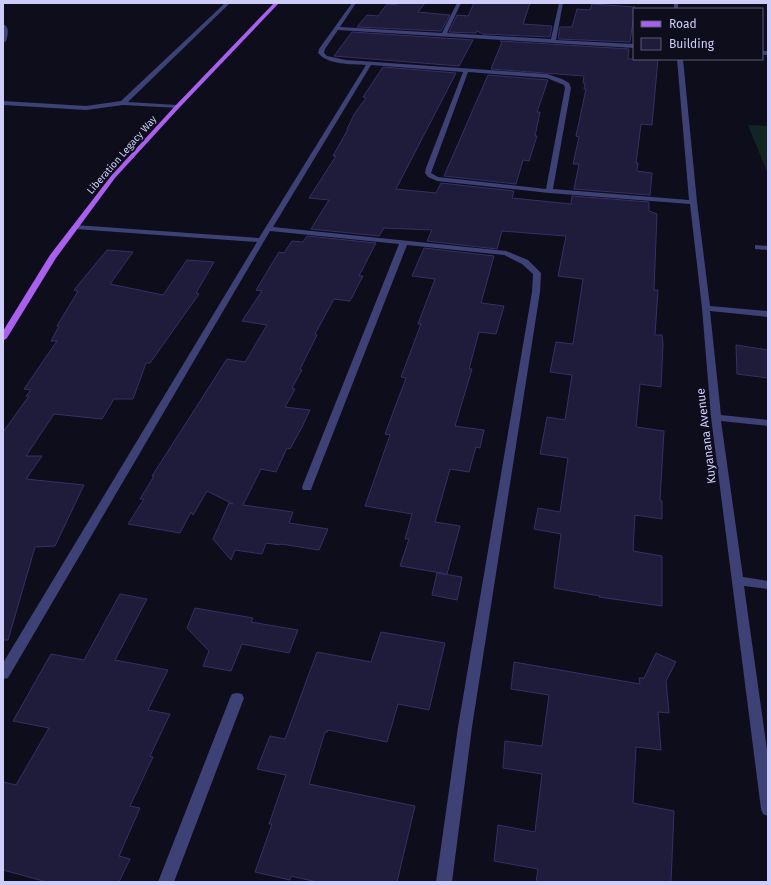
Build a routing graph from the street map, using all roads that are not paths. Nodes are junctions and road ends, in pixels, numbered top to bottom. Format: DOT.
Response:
graph roads {
  1 [pos="228,3"];
  2 [pos="277,3"];
  3 [pos="354,3"];
  4 [pos="459,3"];
  5 [pos="561,3"];
  6 [pos="3,25"];
  7 [pos="336,28"];
  8 [pos="444,35"];
  9 [pos="3,41"];
  10 [pos="553,42"];
  11 [pos="633,46"];
  12 [pos="680,60"];
  13 [pos="370,64"];
  14 [pos="466,70"];
  15 [pos="3,103"];
  16 [pos="123,103"];
  17 [pos="177,107"];
  18 [pos="549,191"];
  19 [pos="693,202"];
  20 [pos="75,227"];
  21 [pos="268,229"];
  22 [pos="262,240"];
  23 [pos="404,242"];
  24 [pos="758,247"];
  25 [pos="768,248"];
  26 [pos="706,308"];
  27 [pos="768,314"];
  28 [pos="3,338"];
  29 [pos="716,417"];
  30 [pos="768,423"];
  31 [pos="307,487"];
  32 [pos="738,581"];
  33 [pos="768,585"];
  34 [pos="3,674"];
  35 [pos="237,698"];
  36 [pos="768,809"];
  37 [pos="166,882"];
  38 [pos="444,882"];
  1 -- 16 [label="street"];
  2 -- 17 [label="main road, Liberation Legacy Way"];
  3 -- 7 [label="street"];
  4 -- 8 [label="street"];
  5 -- 10 [label="street"];
  6 -- 9 [label="street"];
  7 -- 8 [label="street"];
  7 -- 13 [label="street"];
  8 -- 10 [label="street"];
  10 -- 11 [label="street"];
  12 -- 19 [label="street, Kuyanana Avenue"];
  13 -- 14 [label="street"];
  13 -- 21 [label="street"];
  14 -- 18 [label="street"];
  14 -- 18 [label="street"];
  15 -- 16 [label="street"];
  16 -- 17 [label="street"];
  17 -- 20 [label="main road, Liberation Legacy Way"];
  18 -- 19 [label="street"];
  19 -- 26 [label="street, Kuyanana Avenue"];
  20 -- 22 [label="street"];
  20 -- 28 [label="main road, Liberation Legacy Way"];
  21 -- 22 [label="street"];
  21 -- 23 [label="street"];
  22 -- 34 [label="street"];
  23 -- 31 [label="street"];
  23 -- 38 [label="street"];
  24 -- 25 [label="street"];
  26 -- 27 [label="street"];
  26 -- 29 [label="street, Kuyanana Avenue"];
  29 -- 30 [label="street"];
  29 -- 32 [label="street, Kuyanana Avenue"];
  32 -- 33 [label="street"];
  32 -- 36 [label="street, Kuyanana Avenue"];
  35 -- 37 [label="street"];
}
